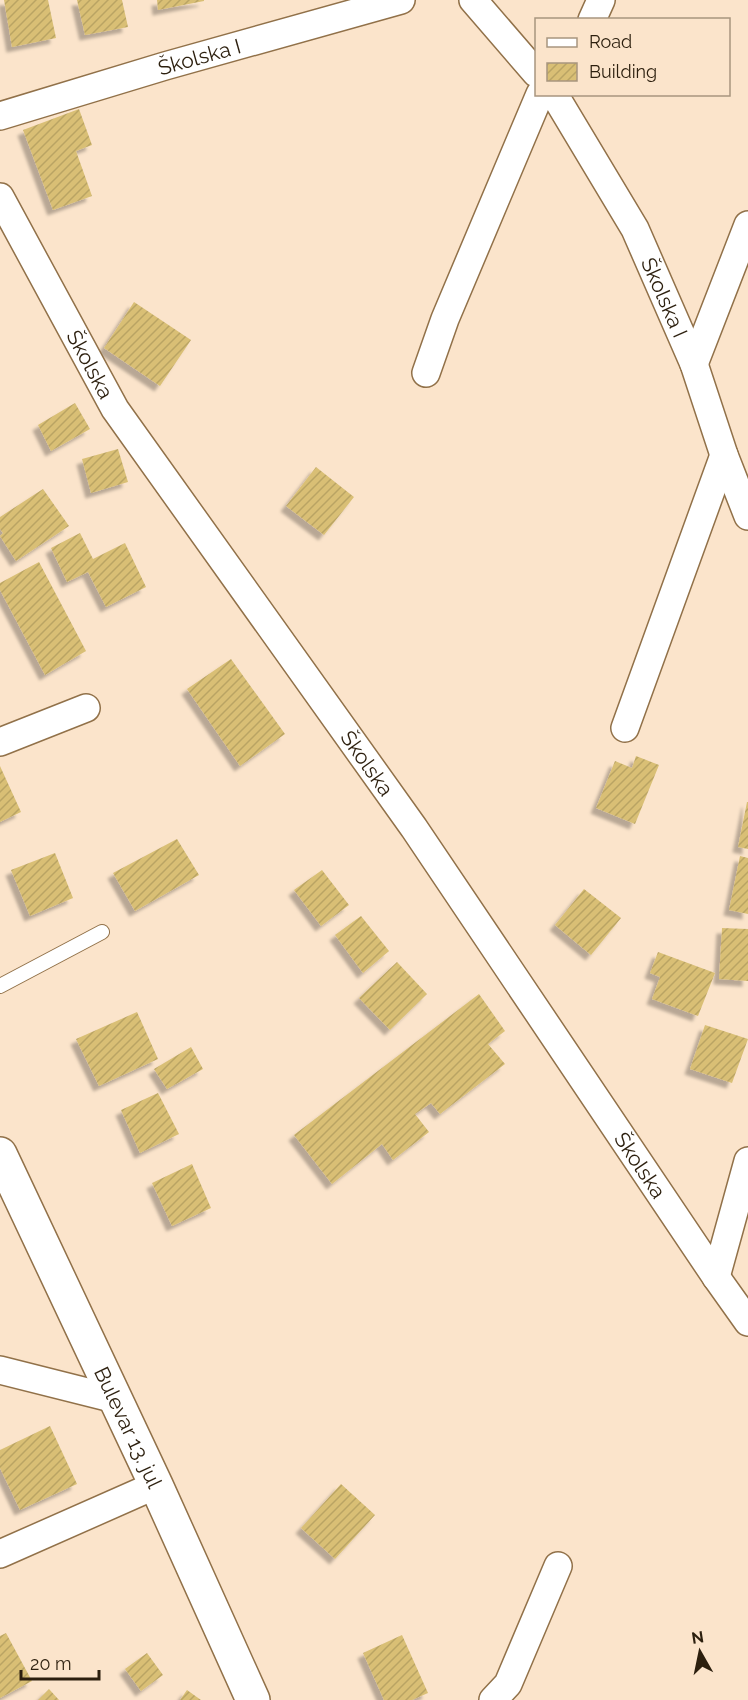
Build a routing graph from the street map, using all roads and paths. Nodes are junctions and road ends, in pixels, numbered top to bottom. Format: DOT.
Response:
graph roads {
  1 [pos="401,0"];
  2 [pos="473,0"];
  3 [pos="602,0"];
  4 [pos="593,18"];
  5 [pos="535,71"];
  6 [pos="539,96"];
  7 [pos="555,96"];
  8 [pos="0,116"];
  9 [pos="0,197"];
  10 [pos="748,225"];
  11 [pos="694,364"];
  12 [pos="426,374"];
  13 [pos="724,455"];
  14 [pos="748,516"];
  15 [pos="86,708"];
  16 [pos="625,728"];
  17 [pos="0,742"];
  18 [pos="102,932"];
  19 [pos="0,986"];
  20 [pos="0,1154"];
  21 [pos="748,1161"];
  22 [pos="716,1277"];
  23 [pos="748,1322"];
  24 [pos="0,1370"];
  25 [pos="115,1399"];
  26 [pos="156,1485"];
  27 [pos="0,1554"];
  28 [pos="558,1566"];
  29 [pos="253,1700"];
  30 [pos="493,1700"];
  1 -- 8 [label="street, Školska I"];
  2 -- 5 [label="street"];
  3 -- 4 [label="street"];
  6 -- 12 [label="street"];
  7 -- 11 [label="street, Školska I"];
  9 -- 22 [label="street, Školska"];
  10 -- 11 [label="street"];
  11 -- 13 [label="street, Školska I"];
  13 -- 14 [label="street, Školska I"];
  13 -- 16 [label="street"];
  15 -- 17 [label="street"];
  18 -- 19 [label="lane"];
  20 -- 25 [label="street, Bulevar 13. jul"];
  21 -- 22 [label="street"];
  22 -- 23 [label="street, Školska"];
  24 -- 25 [label="street"];
  25 -- 26 [label="street, Bulevar 13. jul"];
  26 -- 27 [label="street"];
  26 -- 29 [label="street, Bulevar 13. jul"];
  28 -- 30 [label="street"];
}
